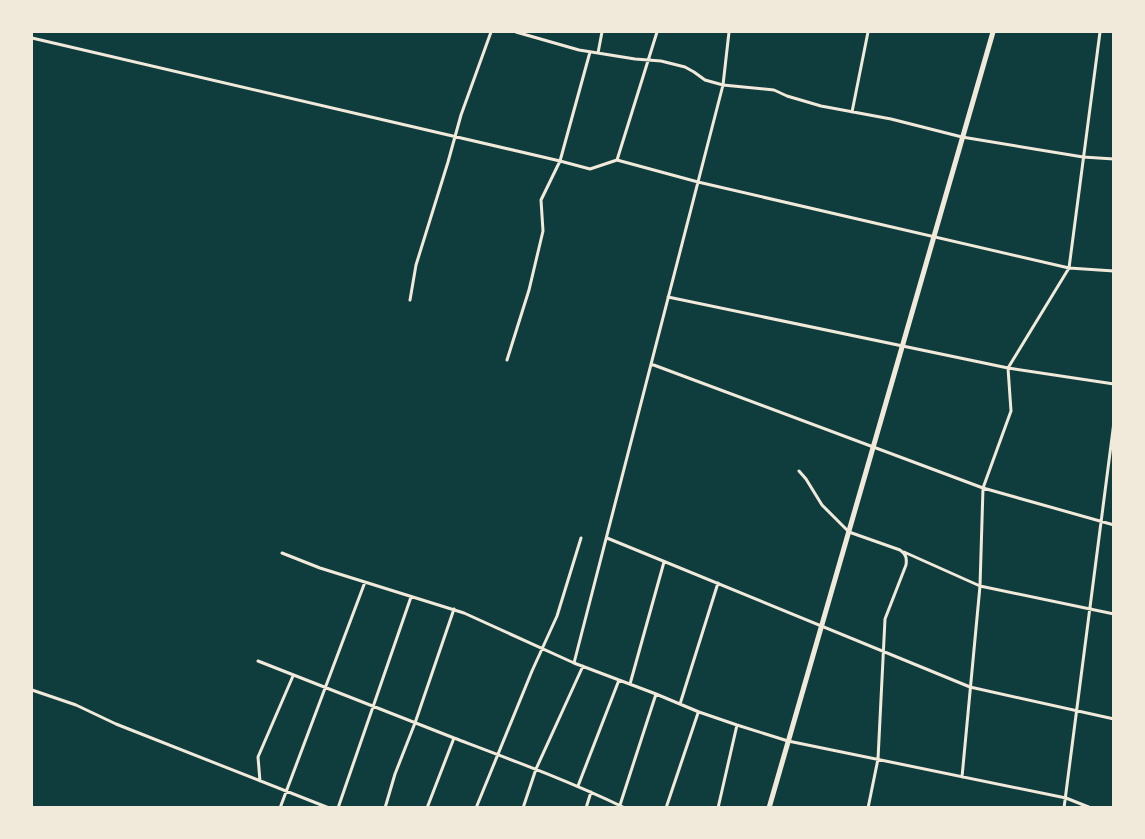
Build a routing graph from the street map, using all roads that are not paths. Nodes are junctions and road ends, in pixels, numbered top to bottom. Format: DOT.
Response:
graph roads {
  1 [pos="491,32"];
  2 [pos="516,32"];
  3 [pos="602,32"];
  4 [pos="657,32"];
  5 [pos="729,32"];
  6 [pos="868,32"];
  7 [pos="993,32"];
  8 [pos="1100,32"];
  9 [pos="32,38"];
  10 [pos="590,52"];
  11 [pos="597,53"];
  12 [pos="647,60"];
  13 [pos="723,86"];
  14 [pos="852,112"];
  15 [pos="455,136"];
  16 [pos="962,137"];
  17 [pos="1083,157"];
  18 [pos="1113,159"];
  19 [pos="617,160"];
  20 [pos="560,161"];
  21 [pos="698,182"];
  22 [pos="933,236"];
  23 [pos="1069,267"];
  24 [pos="1113,271"];
  25 [pos="668,297"];
  26 [pos="410,300"];
  27 [pos="901,346"];
  28 [pos="507,360"];
  29 [pos="651,364"];
  30 [pos="1008,368"];
  31 [pos="1113,384"];
  32 [pos="1113,422"];
  33 [pos="873,447"];
  34 [pos="799,471"];
  35 [pos="983,488"];
  36 [pos="1101,522"];
  37 [pos="1113,525"];
  38 [pos="849,532"];
  39 [pos="581,538"];
  40 [pos="607,538"];
  41 [pos="900,550"];
  42 [pos="282,553"];
  43 [pos="664,561"];
  44 [pos="365,582"];
  45 [pos="718,583"];
  46 [pos="980,586"];
  47 [pos="411,596"];
  48 [pos="453,609"];
  49 [pos="1090,609"];
  50 [pos="1113,614"];
  51 [pos="822,626"];
  52 [pos="542,649"];
  53 [pos="883,651"];
  54 [pos="258,661"];
  55 [pos="574,663"];
  56 [pos="583,666"];
  57 [pos="293,675"];
  58 [pos="619,680"];
  59 [pos="630,684"];
  60 [pos="325,687"];
  61 [pos="970,687"];
  62 [pos="32,690"];
  63 [pos="656,694"];
  64 [pos="680,704"];
  65 [pos="373,706"];
  66 [pos="699,712"];
  67 [pos="1077,712"];
  68 [pos="1113,719"];
  69 [pos="415,723"];
  70 [pos="737,725"];
  71 [pos="454,738"];
  72 [pos="788,741"];
  73 [pos="498,754"];
  74 [pos="878,759"];
  75 [pos="536,769"];
  76 [pos="962,777"];
  77 [pos="260,780"];
  78 [pos="578,786"];
  79 [pos="286,791"];
  80 [pos="591,791"];
  81 [pos="1066,798"];
  82 [pos="622,806"];
  83 [pos="280,807"];
  84 [pos="329,807"];
  85 [pos="338,807"];
  86 [pos="385,807"];
  87 [pos="427,807"];
  88 [pos="476,807"];
  89 [pos="523,807"];
  90 [pos="586,807"];
  91 [pos="666,807"];
  92 [pos="718,807"];
  93 [pos="769,807"];
  94 [pos="868,807"];
  95 [pos="1064,807"];
  96 [pos="1091,807"];
  1 -- 15 [label="street"];
  2 -- 10 [label="street"];
  3 -- 11 [label="street"];
  4 -- 12 [label="street"];
  5 -- 13 [label="street"];
  6 -- 14 [label="street"];
  7 -- 16 [label="highway"];
  8 -- 17 [label="street"];
  9 -- 15 [label="street"];
  10 -- 11 [label="street"];
  10 -- 20 [label="street"];
  11 -- 12 [label="street"];
  12 -- 13 [label="street"];
  12 -- 19 [label="street"];
  13 -- 14 [label="street"];
  13 -- 21 [label="street"];
  14 -- 16 [label="street"];
  15 -- 20 [label="street"];
  15 -- 26 [label="street"];
  16 -- 17 [label="street"];
  16 -- 22 [label="highway"];
  17 -- 18 [label="street"];
  17 -- 23 [label="street"];
  19 -- 20 [label="street"];
  19 -- 21 [label="street"];
  20 -- 28 [label="street"];
  21 -- 22 [label="street"];
  21 -- 25 [label="street"];
  22 -- 23 [label="street"];
  22 -- 27 [label="highway"];
  23 -- 24 [label="street"];
  23 -- 30 [label="street"];
  25 -- 27 [label="street"];
  25 -- 29 [label="street"];
  27 -- 30 [label="street"];
  27 -- 33 [label="highway"];
  29 -- 33 [label="street"];
  29 -- 40 [label="street"];
  30 -- 31 [label="street"];
  30 -- 35 [label="street"];
  32 -- 36 [label="street"];
  33 -- 35 [label="street"];
  33 -- 38 [label="highway"];
  34 -- 38 [label="street"];
  35 -- 36 [label="street"];
  35 -- 46 [label="street"];
  36 -- 37 [label="street"];
  36 -- 49 [label="street"];
  38 -- 41 [label="street"];
  38 -- 51 [label="highway"];
  39 -- 52 [label="street"];
  40 -- 43 [label="street"];
  40 -- 55 [label="street"];
  41 -- 46 [label="street"];
  41 -- 53 [label="street"];
  42 -- 44 [label="street"];
  43 -- 45 [label="street"];
  43 -- 59 [label="street"];
  44 -- 47 [label="street"];
  44 -- 60 [label="street"];
  45 -- 51 [label="street"];
  45 -- 64 [label="street"];
  46 -- 49 [label="street"];
  46 -- 61 [label="street"];
  47 -- 48 [label="street"];
  47 -- 65 [label="street"];
  48 -- 52 [label="street"];
  48 -- 69 [label="street"];
  49 -- 50 [label="street"];
  49 -- 67 [label="street"];
  51 -- 53 [label="street"];
  51 -- 72 [label="highway"];
  52 -- 55 [label="street"];
  52 -- 73 [label="street"];
  53 -- 61 [label="street"];
  53 -- 74 [label="street"];
  54 -- 57 [label="street"];
  55 -- 56 [label="street"];
  56 -- 58 [label="street"];
  56 -- 75 [label="street"];
  57 -- 60 [label="street"];
  57 -- 77 [label="street"];
  58 -- 59 [label="street"];
  58 -- 78 [label="street"];
  59 -- 63 [label="street"];
  60 -- 65 [label="street"];
  60 -- 79 [label="street"];
  61 -- 67 [label="street"];
  61 -- 76 [label="street"];
  62 -- 77 [label="street"];
  63 -- 64 [label="street"];
  63 -- 82 [label="street"];
  64 -- 66 [label="street"];
  65 -- 69 [label="street"];
  65 -- 85 [label="street"];
  66 -- 70 [label="street"];
  66 -- 91 [label="street"];
  67 -- 68 [label="street"];
  67 -- 81 [label="street"];
  69 -- 71 [label="street"];
  69 -- 86 [label="street"];
  70 -- 72 [label="street"];
  70 -- 92 [label="street"];
  71 -- 73 [label="street"];
  71 -- 87 [label="street"];
  72 -- 74 [label="street"];
  72 -- 93 [label="highway"];
  73 -- 75 [label="street"];
  73 -- 88 [label="street"];
  74 -- 76 [label="street"];
  74 -- 94 [label="street"];
  75 -- 78 [label="street"];
  75 -- 89 [label="street"];
  76 -- 81 [label="street"];
  77 -- 79 [label="street"];
  78 -- 80 [label="street"];
  79 -- 83 [label="street"];
  79 -- 84 [label="street"];
  80 -- 82 [label="street"];
  80 -- 90 [label="street"];
  81 -- 95 [label="street"];
  81 -- 96 [label="street"];
}
